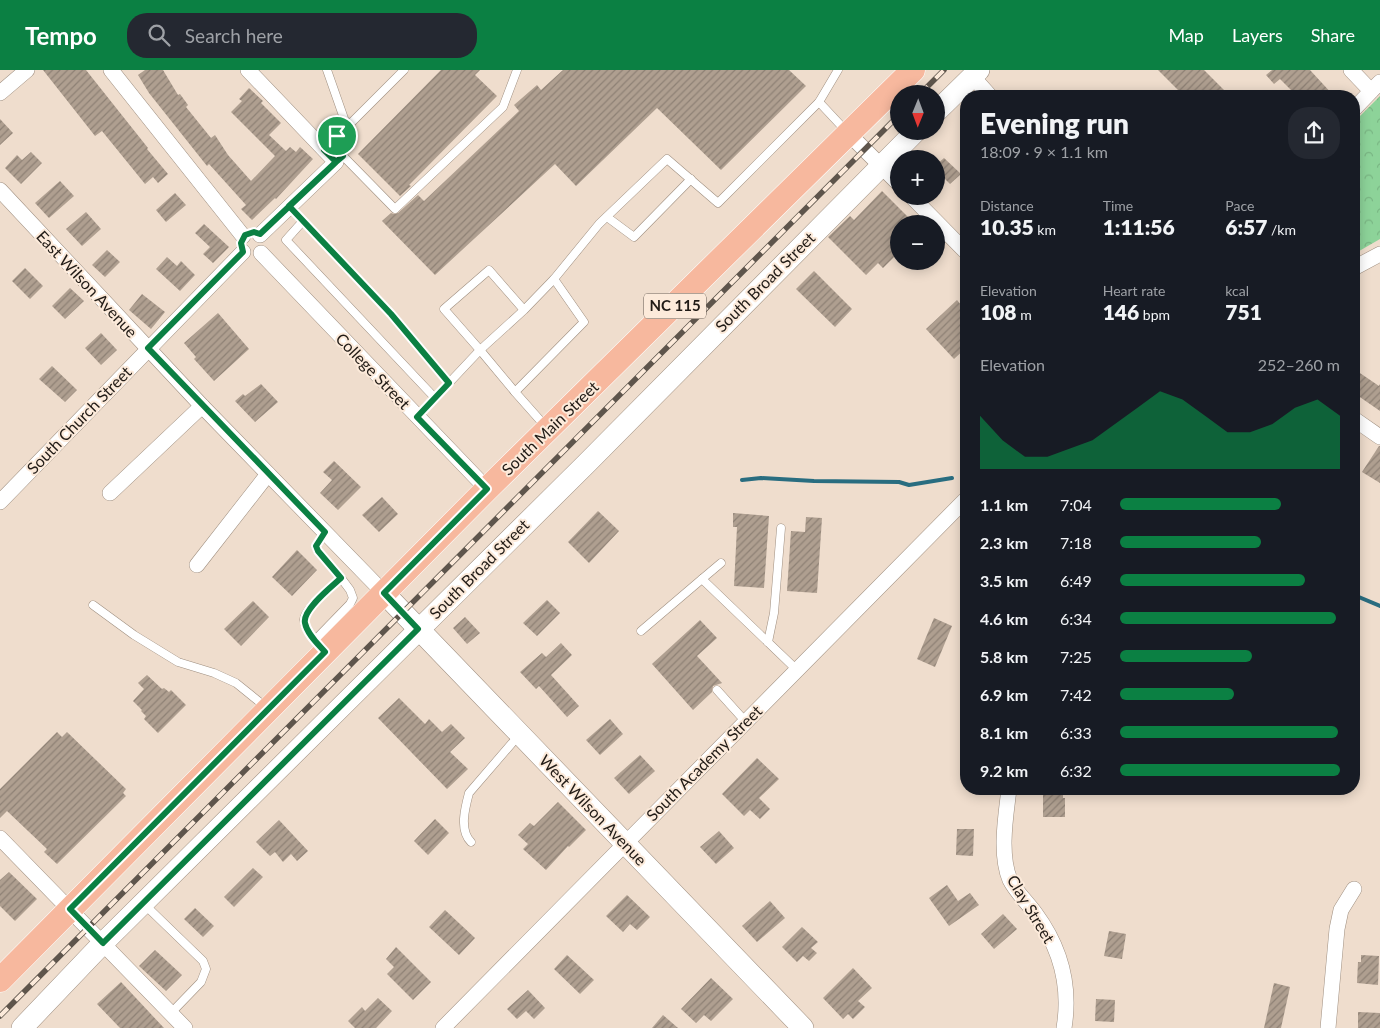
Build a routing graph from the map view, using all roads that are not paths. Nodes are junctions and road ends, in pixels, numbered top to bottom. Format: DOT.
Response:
graph roads {
  1 [pos="27,70"];
  2 [pos="111,70"];
  3 [pos="248,70"];
  4 [pos="327,70"];
  5 [pos="404,70"];
  6 [pos="517,70"];
  7 [pos="838,70"];
  8 [pos="913,70"];
  9 [pos="1351,70"];
  10 [pos="976,73"];
  11 [pos="1376,87"];
  12 [pos="986,90"];
  13 [pos="0,93"];
  14 [pos="819,102"];
  15 [pos="945,103"];
  16 [pos="1360,104"];
  17 [pos="347,127"];
  18 [pos="849,134"];
  19 [pos="337,136"];
  20 [pos="907,140"];
  21 [pos="324,150"];
  22 [pos="339,159"];
  23 [pos="881,166"];
  24 [pos="890,175"];
  25 [pos="691,179"];
  26 [pos="0,190"];
  27 [pos="920,205"];
  28 [pos="289,206"];
  29 [pos="607,217"];
  30 [pos="303,221"];
  31 [pos="260,234"];
  32 [pos="243,236"];
  33 [pos="960,246"];
  34 [pos="243,252"];
  35 [pos="261,253"];
  36 [pos="1380,254"];
  37 [pos="1360,265"];
  38 [pos="554,279"];
  39 [pos="524,310"];
  40 [pos="148,348"];
  41 [pos="480,350"];
  42 [pos="449,383"];
  43 [pos="515,392"];
  44 [pos="435,398"];
  45 [pos="202,406"];
  46 [pos="417,417"];
  47 [pos="1360,423"];
  48 [pos="549,430"];
  49 [pos="1380,437"];
  50 [pos="268,474"];
  51 [pos="487,489"];
  52 [pos="110,493"];
  53 [pos="0,502"];
  54 [pos="960,505"];
  55 [pos="781,528"];
  56 [pos="325,532"];
  57 [pos="721,563"];
  58 [pos="197,565"];
  59 [pos="341,578"];
  60 [pos="702,579"];
  61 [pos="384,593"];
  62 [pos="93,605"];
  63 [pos="418,629"];
  64 [pos="641,631"];
  65 [pos="768,642"];
  66 [pos="320,646"];
  67 [pos="797,670"];
  68 [pos="717,690"];
  69 [pos="268,709"];
  70 [pos="746,722"];
  71 [pos="520,734"];
  72 [pos="1008,795"];
  73 [pos="0,838"];
  74 [pos="471,842"];
  75 [pos="625,843"];
  76 [pos="1354,889"];
  77 [pos="143,903"];
  78 [pos="70,909"];
  79 [pos="103,943"];
  80 [pos="0,980"];
  81 [pos="171,1014"];
  82 [pos="29,1024"];
  83 [pos="185,1028"];
  84 [pos="443,1028"];
  85 [pos="803,1028"];
  86 [pos="1064,1028"];
  87 [pos="1328,1028"];
  1 -- 13 [label="street"];
  2 -- 32 [label="street"];
  3 -- 21 [label="street"];
  4 -- 17 [label="lane"];
  5 -- 17 [label="lane"];
  6 -- 22 [label="lane"];
  7 -- 14 [label="lane"];
  8 -- 18 [label="main road, South Main Street / NC 115"];
  9 -- 11 [label="street"];
  10 -- 12 [label="street"];
  10 -- 15 [label="street"];
  11 -- 16 [label="street"];
  14 -- 18 [label="lane"];
  14 -- 25 [label="lane"];
  17 -- 19 [label="lane"];
  18 -- 23 [label="street"];
  18 -- 48 [label="main road, South Main Street / NC 115"];
  19 -- 21 [label="lane"];
  19 -- 22 [label="lane"];
  20 -- 23 [label="street, South Broad Street"];
  21 -- 22 [label="street"];
  22 -- 28 [label="street"];
  23 -- 24 [label="street"];
  23 -- 63 [label="street, South Broad Street"];
  25 -- 29 [label="lane"];
  25 -- 29 [label="lane"];
  26 -- 40 [label="street, East Wilson Avenue"];
  27 -- 33 [label="street"];
  28 -- 30 [label="lane"];
  28 -- 31 [label="street"];
  29 -- 38 [label="lane"];
  30 -- 42 [label="lane"];
  30 -- 44 [label="lane"];
  31 -- 32 [label="street"];
  31 -- 35 [label="street"];
  32 -- 34 [label="street"];
  34 -- 35 [label="street"];
  34 -- 40 [label="street, South Church Street"];
  35 -- 46 [label="street, College Street"];
  36 -- 37 [label="street"];
  38 -- 39 [label="lane"];
  38 -- 43 [label="lane"];
  39 -- 41 [label="lane"];
  39 -- 41 [label="lane"];
  40 -- 45 [label="street, East Wilson Avenue"];
  40 -- 53 [label="street, South Church Street"];
  41 -- 42 [label="lane"];
  41 -- 43 [label="lane"];
  42 -- 44 [label="lane"];
  43 -- 48 [label="lane"];
  44 -- 46 [label="lane"];
  45 -- 50 [label="street, East Wilson Avenue"];
  45 -- 52 [label="street"];
  46 -- 51 [label="street, College Street"];
  47 -- 49 [label="street"];
  48 -- 51 [label="main road, South Main Street / NC 115"];
  50 -- 56 [label="street, East Wilson Avenue"];
  50 -- 58 [label="street"];
  51 -- 61 [label="main road, South Main Street / NC 115"];
  54 -- 67 [label="street, South Academy Street"];
  55 -- 65 [label="lane"];
  56 -- 59 [label="lane"];
  56 -- 61 [label="street, East Wilson Avenue"];
  57 -- 60 [label="lane"];
  59 -- 66 [label="lane"];
  59 -- 66 [label="lane"];
  60 -- 64 [label="lane"];
  60 -- 65 [label="lane"];
  61 -- 63 [label="street, West Wilson Avenue"];
  61 -- 66 [label="main road, South Main Street / NC 115"];
  62 -- 69 [label="lane"];
  63 -- 71 [label="street, West Wilson Avenue"];
  63 -- 77 [label="street, South Broad Street"];
  65 -- 67 [label="lane"];
  66 -- 69 [label="main road, South Main Street / NC 115"];
  67 -- 70 [label="street, South Academy Street"];
  68 -- 70 [label="lane"];
  69 -- 78 [label="main road, South Main Street / NC 115"];
  70 -- 75 [label="street, South Academy Street"];
  71 -- 74 [label="lane"];
  71 -- 75 [label="street, West Wilson Avenue"];
  72 -- 86 [label="street, Clay Street"];
  73 -- 78 [label="street"];
  75 -- 84 [label="street, South Academy Street"];
  75 -- 85 [label="street, West Wilson Avenue"];
  76 -- 87 [label="street"];
  77 -- 79 [label="street, South Broad Street"];
  77 -- 81 [label="lane"];
  78 -- 79 [label="street"];
  78 -- 80 [label="main road, South Main Street / NC 115"];
  79 -- 81 [label="street"];
  79 -- 82 [label="street, South Broad Street"];
  81 -- 83 [label="street"];
}
